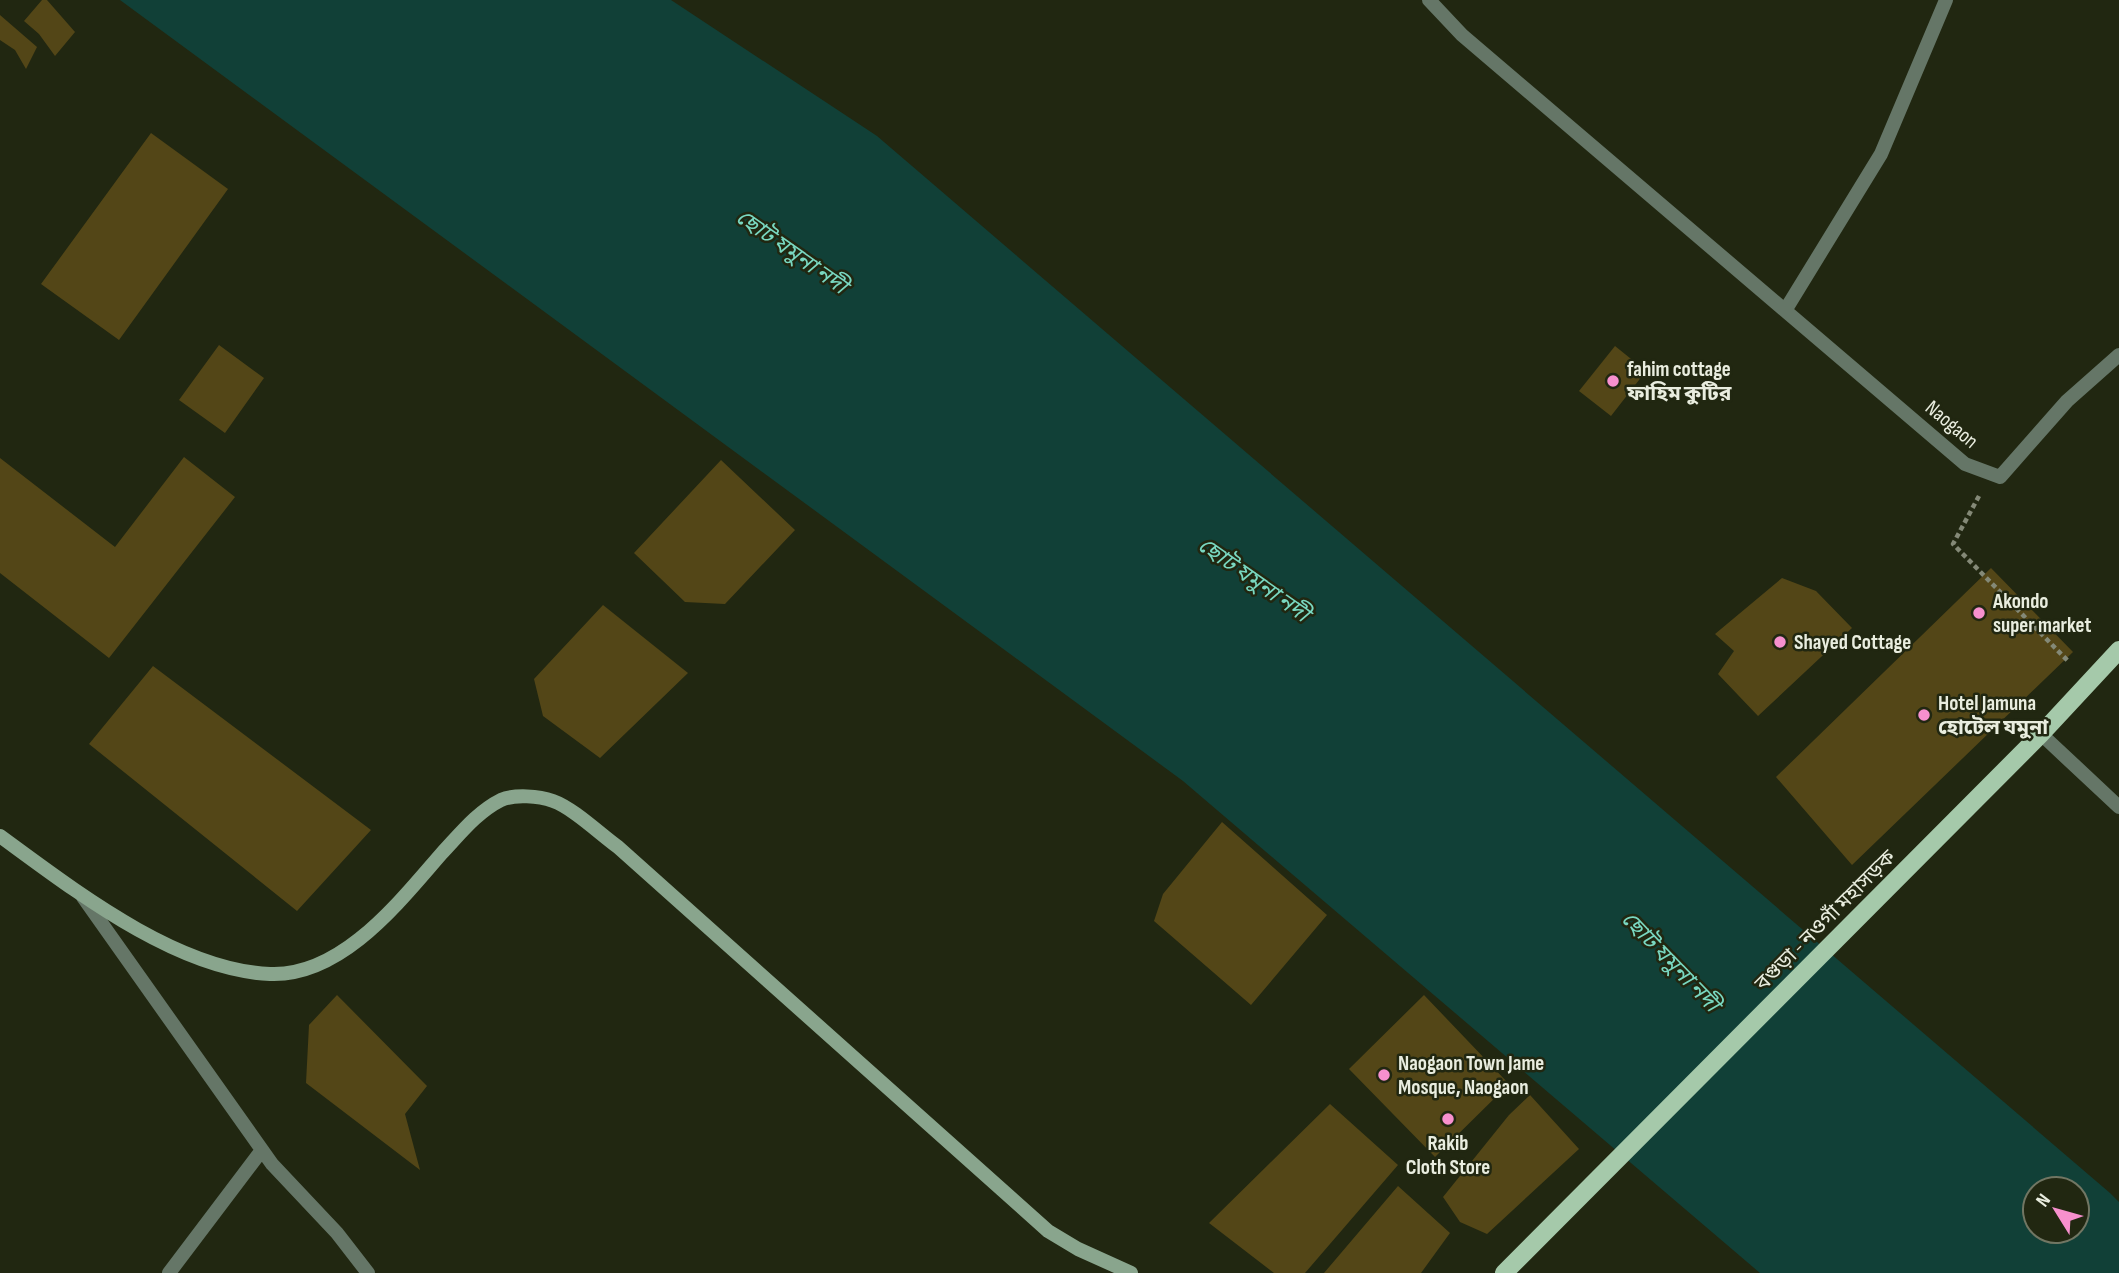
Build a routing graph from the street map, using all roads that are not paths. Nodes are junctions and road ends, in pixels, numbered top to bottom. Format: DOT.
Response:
graph roads {
  1 [pos="1429,0"];
  2 [pos="1946,0"];
  3 [pos="1786,309"];
  4 [pos="2119,355"];
  5 [pos="2119,650"];
  6 [pos="2041,734"];
  7 [pos="2119,807"];
  8 [pos="0,836"];
  9 [pos="82,896"];
  10 [pos="262,1150"];
  11 [pos="169,1273"];
  12 [pos="369,1273"];
  13 [pos="1131,1273"];
  14 [pos="1504,1273"];
  1 -- 3 [label="street, Naogaon"];
  2 -- 3 [label="street"];
  3 -- 4 [label="street, Naogaon"];
  5 -- 6 [label="main road, বগুড়া - নওগাঁ মহাসড়ক"];
  6 -- 7 [label="street"];
  6 -- 14 [label="main road, বগুড়া - নওগাঁ মহাসড়ক"];
  8 -- 9 [label="main road"];
  9 -- 10 [label="street"];
  9 -- 13 [label="main road"];
  10 -- 11 [label="street"];
  10 -- 12 [label="street"];
}
